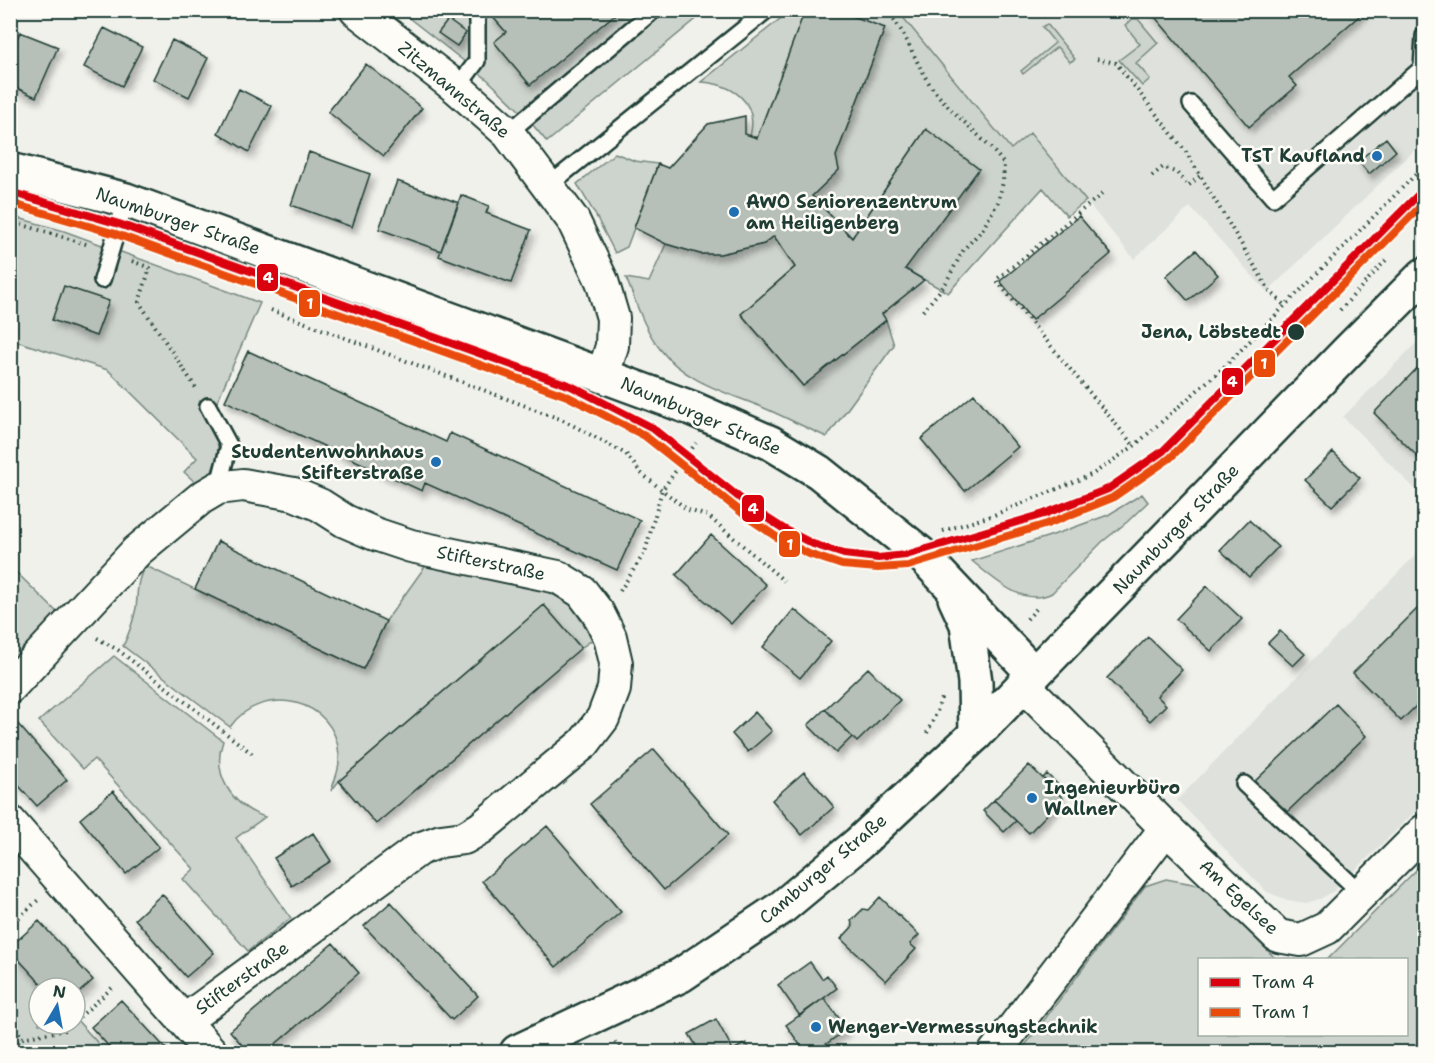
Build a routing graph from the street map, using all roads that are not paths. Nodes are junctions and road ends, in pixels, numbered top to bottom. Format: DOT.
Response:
graph roads {
  1 [pos="356,10"];
  2 [pos="477,10"];
  3 [pos="654,10"];
  4 [pos="767,10"];
  5 [pos="1425,36"];
  6 [pos="457,88"];
  7 [pos="1191,104"];
  8 [pos="508,133"];
  9 [pos="10,170"];
  10 [pos="548,186"];
  11 [pos="126,201"];
  12 [pos="1425,275"];
  13 [pos="102,280"];
  14 [pos="603,375"];
  15 [pos="208,406"];
  16 [pos="218,488"];
  17 [pos="946,580"];
  18 [pos="1029,679"];
  19 [pos="10,687"];
  20 [pos="976,734"];
  21 [pos="1244,784"];
  22 [pos="10,822"];
  23 [pos="1166,828"];
  24 [pos="1425,831"];
  25 [pos="1362,894"];
  26 [pos="184,1021"];
  27 [pos="505,1046"];
  28 [pos="211,1052"];
  29 [pos="995,1053"];
  1 -- 6 [label="street, Zitzmannstraße"];
  2 -- 6 [label="lane"];
  3 -- 8 [label="lane"];
  4 -- 10 [label="lane"];
  5 -- 7 [label="lane"];
  6 -- 8 [label="street, Zitzmannstraße"];
  8 -- 10 [label="street, Zitzmannstraße"];
  9 -- 11 [label="street, Naumburger Straße"];
  10 -- 14 [label="street, Zitzmannstraße"];
  11 -- 13 [label="lane"];
  11 -- 14 [label="street, Naumburger Straße"];
  12 -- 18 [label="street, Naumburger Straße"];
  14 -- 17 [label="street, Naumburger Straße"];
  15 -- 16 [label="lane"];
  16 -- 19 [label="street, Stifterstraße"];
  16 -- 26 [label="street, Stifterstraße"];
  17 -- 18 [label="street, Naumburger Straße"];
  17 -- 20 [label="street"];
  18 -- 20 [label="street, Camburger Straße"];
  18 -- 23 [label="street, Am Egelsee"];
  20 -- 27 [label="street, Camburger Straße"];
  21 -- 25 [label="lane"];
  22 -- 26 [label="street, Stifterstraße"];
  23 -- 25 [label="street, Am Egelsee"];
  23 -- 29 [label="street"];
  24 -- 25 [label="street, Am Egelsee"];
  26 -- 28 [label="street, Stifterstraße"];
}
